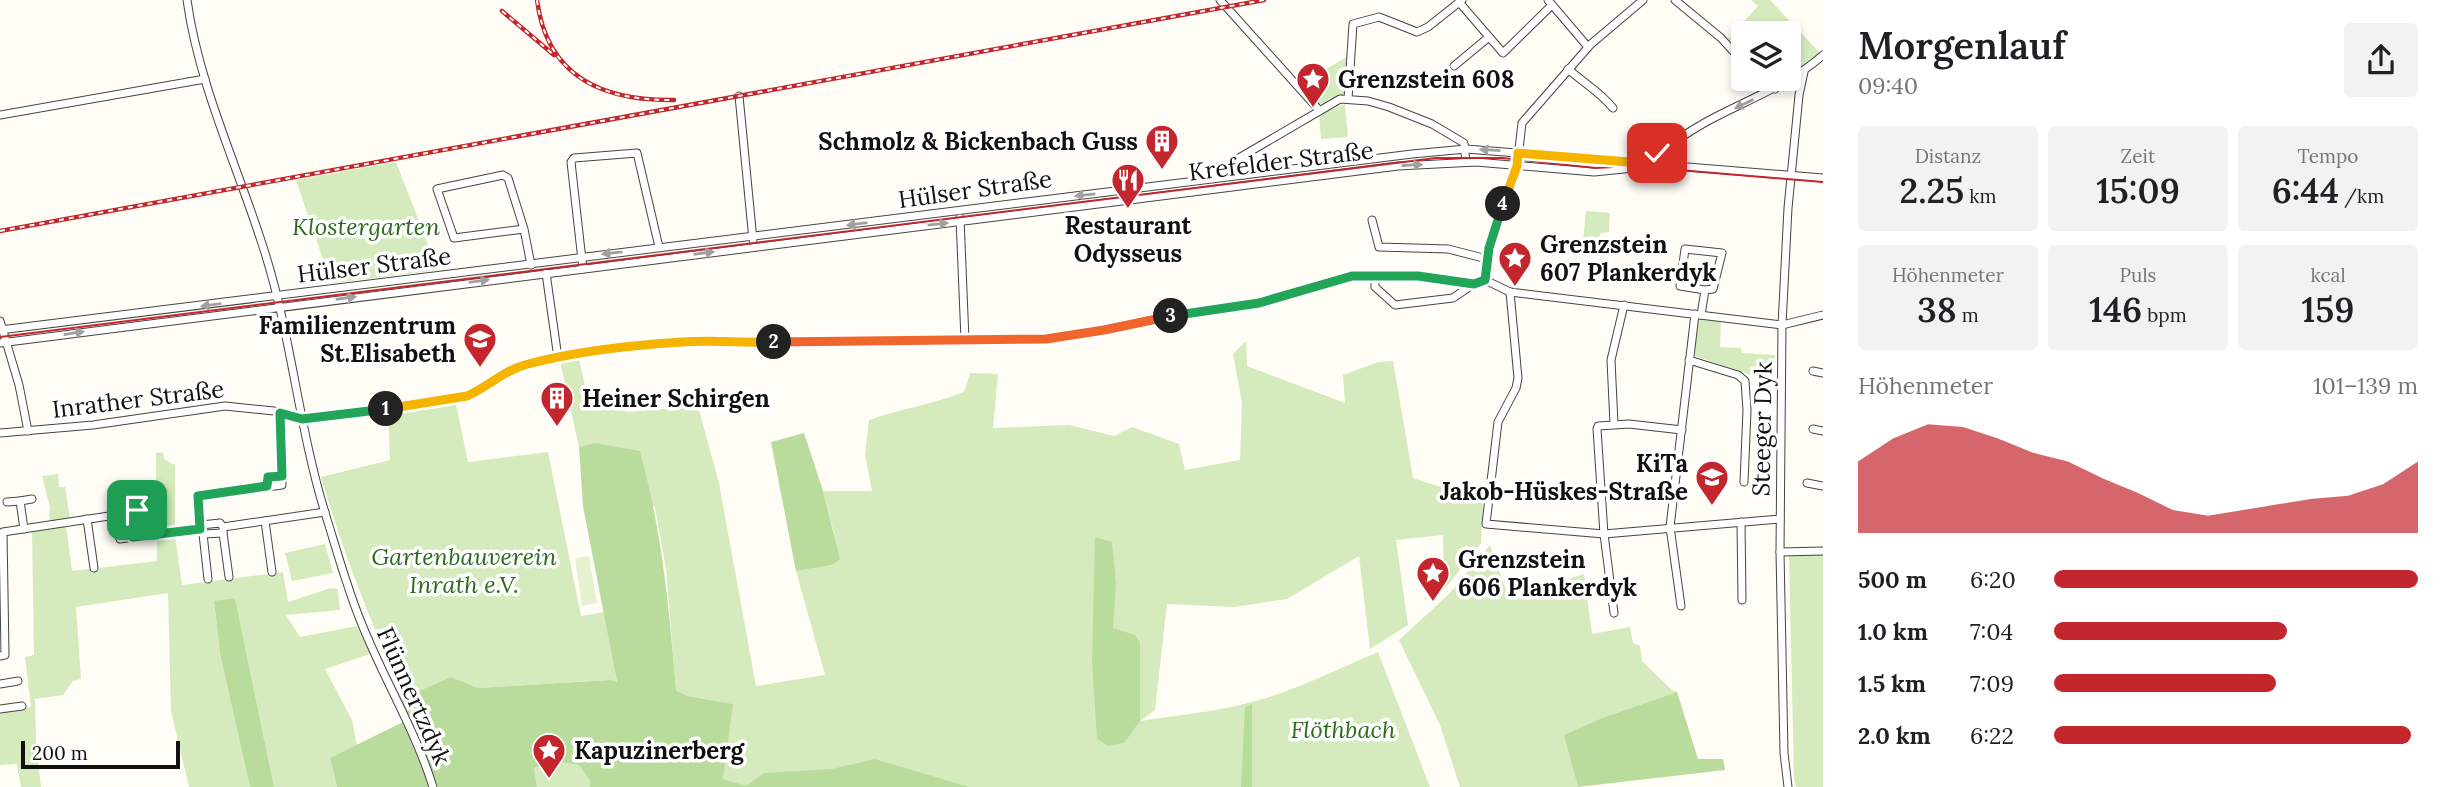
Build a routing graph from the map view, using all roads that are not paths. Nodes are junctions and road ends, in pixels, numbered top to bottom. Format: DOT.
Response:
graph roads {
  1 [pos="187,0"];
  2 [pos="1220,0"];
  3 [pos="1643,0"];
  4 [pos="1675,0"];
  5 [pos="1460,1"];
  6 [pos="1550,3"];
  7 [pos="1489,37"];
  8 [pos="1588,47"];
  9 [pos="1731,49"];
  10 [pos="1823,55"];
  11 [pos="1454,65"];
  12 [pos="1568,69"];
  13 [pos="1804,72"];
  14 [pos="1801,74"];
  15 [pos="205,79"];
  16 [pos="1771,91"];
  17 [pos="739,96"];
  18 [pos="1348,99"];
  19 [pos="1613,108"];
  20 [pos="1319,110"];
  21 [pos="0,115"];
  22 [pos="1466,149"];
  23 [pos="1658,150"];
  24 [pos="1518,153"];
  25 [pos="1466,162"];
  26 [pos="1663,165"];
  27 [pos="1517,166"];
  28 [pos="1244,175"];
  29 [pos="1791,175"];
  30 [pos="1823,177"];
  31 [pos="1202,180"];
  32 [pos="1101,203"];
  33 [pos="959,209"];
  34 [pos="1372,220"];
  35 [pos="960,221"];
  36 [pos="524,229"];
  37 [pos="752,236"];
  38 [pos="659,247"];
  39 [pos="753,247"];
  40 [pos="582,256"];
  41 [pos="1487,258"];
  42 [pos="531,265"];
  43 [pos="583,268"];
  44 [pos="546,273"];
  45 [pos="1375,276"];
  46 [pos="1485,280"];
  47 [pos="1472,285"];
  48 [pos="1705,290"];
  49 [pos="1510,292"];
  50 [pos="279,295"];
  51 [pos="1624,306"];
  52 [pos="280,307"];
  53 [pos="1698,314"];
  54 [pos="1823,315"];
  55 [pos="1782,325"];
  56 [pos="1,327"];
  57 [pos="965,340"];
  58 [pos="3,342"];
  59 [pos="558,358"];
  60 [pos="1689,360"];
  61 [pos="1813,371"];
  62 [pos="1823,373"];
  63 [pos="280,413"];
  64 [pos="302,419"];
  65 [pos="1614,424"];
  66 [pos="1813,429"];
  67 [pos="28,430"];
  68 [pos="1682,430"];
  69 [pos="1823,431"];
  70 [pos="0,433"];
  71 [pos="1744,482"];
  72 [pos="1807,483"];
  73 [pos="136,485"];
  74 [pos="1823,486"];
  75 [pos="32,499"];
  76 [pos="20,501"];
  77 [pos="7,502"];
  78 [pos="129,513"];
  79 [pos="325,513"];
  80 [pos="116,515"];
  81 [pos="87,519"];
  82 [pos="1780,519"];
  83 [pos="265,521"];
  84 [pos="1741,522"];
  85 [pos="1670,527"];
  86 [pos="24,529"];
  87 [pos="201,529"];
  88 [pos="223,530"];
  89 [pos="1604,534"];
  90 [pos="133,537"];
  91 [pos="1823,551"];
  92 [pos="1780,552"];
  93 [pos="94,568"];
  94 [pos="272,572"];
  95 [pos="229,577"];
  96 [pos="208,579"];
  97 [pos="1742,600"];
  98 [pos="1681,606"];
  99 [pos="1614,612"];
  100 [pos="2,644"];
  101 [pos="0,656"];
  102 [pos="18,681"];
  103 [pos="0,684"];
  104 [pos="22,706"];
  105 [pos="0,709"];
  106 [pos="433,787"];
  107 [pos="1788,787"];
  1 -- 15 [label="street, Flünnertzdyk"];
  2 -- 20 [label="street"];
  3 -- 8 [label="street"];
  4 -- 9 [label="street"];
  5 -- 7 [label="street"];
  5 -- 18 [label="street"];
  6 -- 7 [label="street"];
  6 -- 8 [label="street"];
  7 -- 11 [label="street"];
  8 -- 12 [label="street"];
  10 -- 13 [label="street"];
  12 -- 19 [label="street"];
  12 -- 24 [label="street"];
  13 -- 14 [label="street"];
  13 -- 29 [label="street, Steeger Dyk"];
  15 -- 21 [label="street"];
  15 -- 50 [label="street, Flünnertzdyk"];
  16 -- 23 [label="street, one-way"];
  17 -- 37 [label="street"];
  18 -- 20 [label="street"];
  18 -- 22 [label="street"];
  20 -- 28 [label="street"];
  24 -- 22 [label="street, Krefelder Straße, one-way"];
  22 -- 25 [label="street"];
  22 -- 28 [label="street, Krefelder Straße"];
  23 -- 24 [label="street, Krefelder Straße"];
  23 -- 26 [label="street"];
  24 -- 27 [label="street"];
  25 -- 27 [label="street, Krefelder Straße"];
  32 -- 25 [label="street, Krefelder Straße, one-way"];
  26 -- 27 [label="street, Krefelder Straße"];
  26 -- 29 [label="street, Krefelder Straße"];
  27 -- 41 [label="street"];
  28 -- 31 [label="street, Krefelder Straße"];
  29 -- 30 [label="street, Krefelder Straße"];
  29 -- 55 [label="street, Steeger Dyk"];
  31 -- 33 [label="street, Hülser Straße, one-way"];
  32 -- 35 [label="street, Hülser Straße"];
  33 -- 35 [label="street"];
  33 -- 37 [label="street, Hülser Straße, one-way"];
  34 -- 41 [label="street"];
  39 -- 35 [label="street, Hülser Straße, one-way"];
  35 -- 57 [label="street"];
  36 -- 36 [label="street"];
  36 -- 42 [label="street"];
  37 -- 38 [label="street, Hülser Straße"];
  37 -- 39 [label="street"];
  38 -- 40 [label="street, Hülser Straße, one-way"];
  38 -- 40 [label="street"];
  43 -- 39 [label="street, Hülser Straße, one-way"];
  40 -- 42 [label="street, Hülser Straße"];
  40 -- 43 [label="street"];
  41 -- 46 [label="street"];
  42 -- 50 [label="street, Hülser Straße"];
  43 -- 44 [label="street, Hülser Straße"];
  52 -- 44 [label="street, Hülser Straße, one-way"];
  44 -- 59 [label="street"];
  45 -- 47 [label="street, Inrather Straße"];
  45 -- 47 [label="street"];
  45 -- 57 [label="street, Inrather Straße"];
  46 -- 47 [label="street"];
  46 -- 49 [label="street"];
  48 -- 48 [label="street"];
  48 -- 53 [label="street"];
  49 -- 51 [label="street"];
  49 -- 89 [label="street"];
  50 -- 52 [label="street, Flünnertzdyk"];
  50 -- 56 [label="street, Hülser Straße, one-way"];
  51 -- 53 [label="street"];
  51 -- 65 [label="street"];
  58 -- 52 [label="street, Hülser Straße, one-way"];
  52 -- 64 [label="street, Flünnertzdyk"];
  53 -- 55 [label="street"];
  53 -- 60 [label="street"];
  54 -- 55 [label="street"];
  55 -- 82 [label="street, Steeger Dyk"];
  56 -- 58 [label="street"];
  57 -- 59 [label="street, Inrather Straße"];
  58 -- 67 [label="street"];
  59 -- 64 [label="street, Inrather Straße"];
  60 -- 68 [label="street"];
  60 -- 71 [label="street"];
  61 -- 62 [label="street"];
  63 -- 64 [label="street, Inrather Straße"];
  63 -- 67 [label="street, Inrather Straße"];
  63 -- 87 [label="street"];
  64 -- 79 [label="street, Flünnertzdyk"];
  65 -- 68 [label="street"];
  65 -- 89 [label="street"];
  66 -- 69 [label="street"];
  67 -- 70 [label="street, Inrather Straße"];
  68 -- 85 [label="street"];
  72 -- 74 [label="street"];
  73 -- 78 [label="street"];
  75 -- 76 [label="street"];
  76 -- 77 [label="street"];
  76 -- 86 [label="street"];
  78 -- 80 [label="street"];
  78 -- 90 [label="street"];
  79 -- 83 [label="street"];
  79 -- 106 [label="street, Flünnertzdyk"];
  80 -- 81 [label="street"];
  80 -- 90 [label="street"];
  81 -- 86 [label="street"];
  81 -- 93 [label="street"];
  82 -- 84 [label="street"];
  82 -- 92 [label="street, Steeger Dyk"];
  83 -- 88 [label="street"];
  83 -- 94 [label="street"];
  84 -- 85 [label="street"];
  84 -- 97 [label="street"];
  85 -- 89 [label="street"];
  85 -- 98 [label="street"];
  86 -- 100 [label="street"];
  87 -- 88 [label="street"];
  87 -- 88 [label="street"];
  87 -- 90 [label="street"];
  87 -- 96 [label="street"];
  88 -- 95 [label="street"];
  89 -- 99 [label="street"];
  91 -- 92 [label="street"];
  92 -- 107 [label="street, Steeger Dyk"];
  100 -- 101 [label="street"];
  102 -- 103 [label="street"];
  104 -- 105 [label="street"];
}
